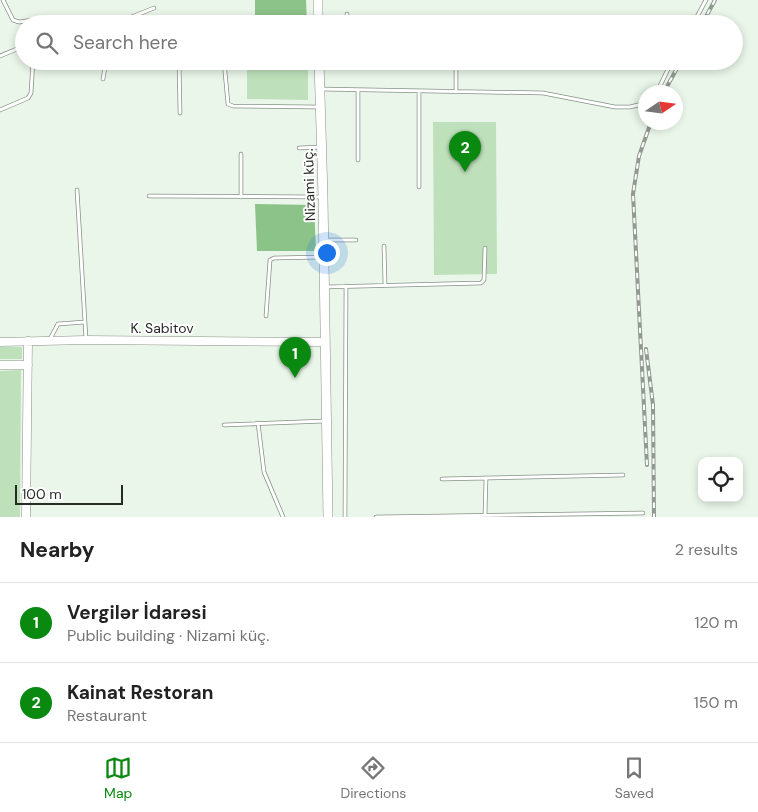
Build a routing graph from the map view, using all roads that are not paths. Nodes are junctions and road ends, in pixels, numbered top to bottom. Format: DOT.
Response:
graph roads {
  1 [pos="3,0"];
  2 [pos="318,0"];
  3 [pos="706,0"];
  4 [pos="154,8"];
  5 [pos="136,15"];
  6 [pos="318,15"];
  7 [pos="698,15"];
  8 [pos="15,21"];
  9 [pos="15,50"];
  10 [pos="0,56"];
  11 [pos="32,70"];
  12 [pos="104,70"];
  13 [pos="179,70"];
  14 [pos="225,70"];
  15 [pos="319,70"];
  16 [pos="456,70"];
  17 [pos="668,70"];
  18 [pos="103,79"];
  19 [pos="660,85"];
  20 [pos="320,89"];
  21 [pos="358,90"];
  22 [pos="419,91"];
  23 [pos="456,92"];
  24 [pos="638,106"];
  25 [pos="320,107"];
  26 [pos="0,110"];
  27 [pos="180,114"];
  28 [pos="321,147"];
  29 [pos="299,148"];
  30 [pos="241,154"];
  31 [pos="358,160"];
  32 [pos="419,187"];
  33 [pos="77,190"];
  34 [pos="149,196"];
  35 [pos="241,197"];
  36 [pos="323,197"];
  37 [pos="324,240"];
  38 [pos="356,240"];
  39 [pos="384,246"];
  40 [pos="485,248"];
  41 [pos="324,257"];
  42 [pos="385,285"];
  43 [pos="346,286"];
  44 [pos="324,287"];
  45 [pos="266,316"];
  46 [pos="85,322"];
  47 [pos="86,340"];
  48 [pos="28,341"];
  49 [pos="49,341"];
  50 [pos="0,342"];
  51 [pos="324,342"];
  52 [pos="0,365"];
  53 [pos="28,365"];
  54 [pos="326,421"];
  55 [pos="224,424"];
  56 [pos="258,424"];
  57 [pos="623,475"];
  58 [pos="486,478"];
  59 [pos="442,479"];
  60 [pos="643,513"];
  61 [pos="486,516"];
  62 [pos="26,517"];
  63 [pos="283,517"];
  64 [pos="328,517"];
  65 [pos="345,517"];
  66 [pos="376,517"];
  1 -- 8 [label="lane"];
  2 -- 6 [label="main road"];
  3 -- 7 [label="lane"];
  4 -- 5 [label="lane"];
  9 -- 10 [label="lane"];
  11 -- 26 [label="lane"];
  12 -- 18 [label="lane"];
  13 -- 27 [label="lane"];
  14 -- 25 [label="lane"];
  15 -- 20 [label="main road, Nizami küç."];
  16 -- 23 [label="lane"];
  17 -- 19 [label="lane"];
  20 -- 21 [label="lane"];
  20 -- 25 [label="main road, Nizami küç."];
  21 -- 22 [label="lane"];
  21 -- 31 [label="lane"];
  22 -- 23 [label="lane"];
  22 -- 32 [label="lane"];
  23 -- 24 [label="lane"];
  25 -- 28 [label="main road, Nizami küç."];
  28 -- 29 [label="lane"];
  28 -- 36 [label="main road, Nizami küç."];
  30 -- 35 [label="lane"];
  33 -- 46 [label="lane"];
  34 -- 35 [label="lane"];
  35 -- 36 [label="lane"];
  36 -- 37 [label="main road, Nizami küç."];
  37 -- 38 [label="lane"];
  37 -- 41 [label="main road, Nizami küç."];
  39 -- 42 [label="lane"];
  40 -- 42 [label="lane"];
  41 -- 44 [label="main road, Nizami küç."];
  41 -- 45 [label="lane"];
  42 -- 43 [label="lane"];
  43 -- 44 [label="lane"];
  43 -- 65 [label="lane"];
  44 -- 51 [label="main road, Nizami küç."];
  46 -- 47 [label="lane"];
  46 -- 49 [label="lane"];
  47 -- 49 [label="street, K. Sabitov"];
  47 -- 51 [label="street, K. Sabitov"];
  48 -- 49 [label="street, K. Sabitov"];
  48 -- 50 [label="street, K. Sabitov"];
  48 -- 53 [label="street"];
  51 -- 54 [label="main road, Nizami küç."];
  52 -- 53 [label="street"];
  53 -- 62 [label="street"];
  54 -- 56 [label="lane"];
  54 -- 64 [label="main road, Nizami küç."];
  55 -- 56 [label="lane"];
  56 -- 63 [label="lane"];
  57 -- 58 [label="lane"];
  58 -- 59 [label="lane"];
  58 -- 61 [label="lane"];
  60 -- 61 [label="lane"];
  61 -- 66 [label="lane"];
}
